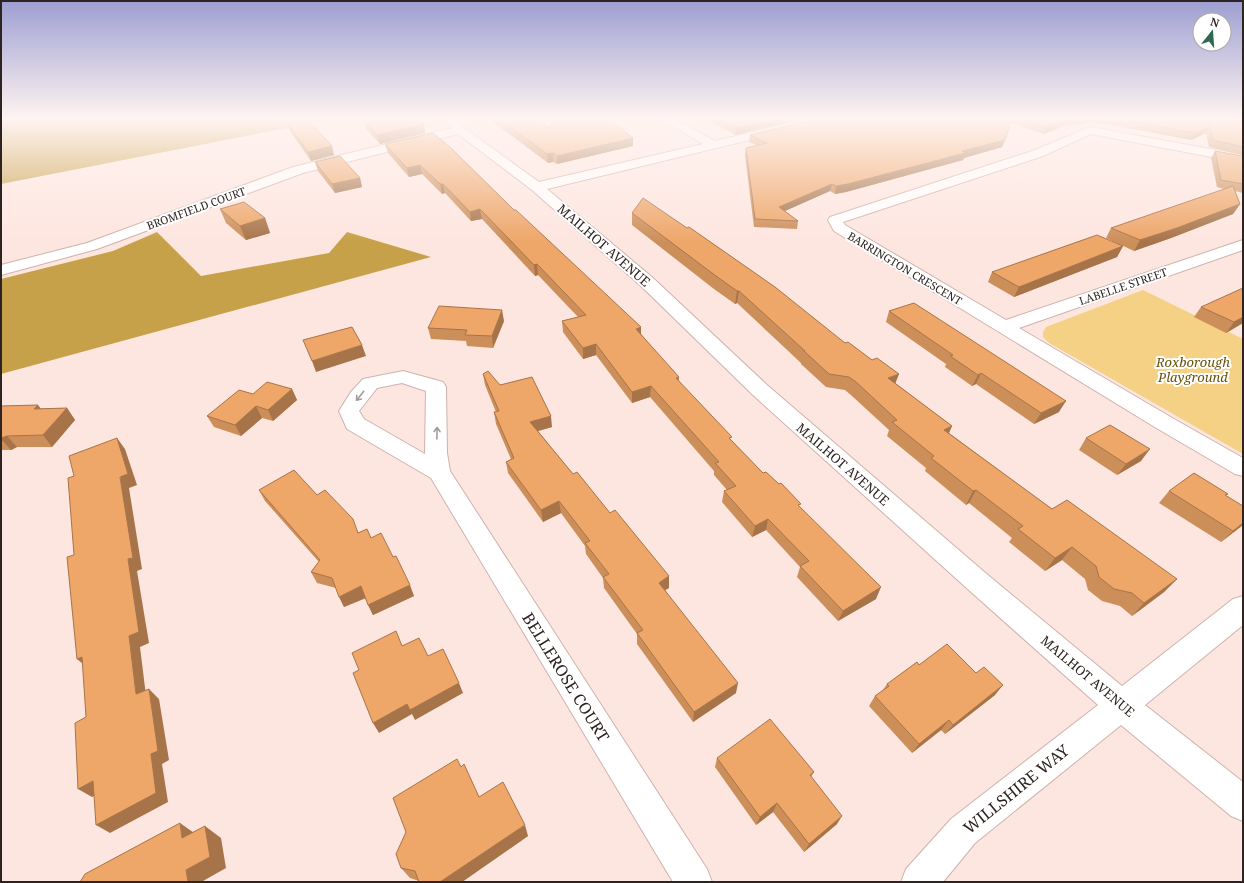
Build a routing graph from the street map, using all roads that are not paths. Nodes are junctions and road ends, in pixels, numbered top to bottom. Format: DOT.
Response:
graph roads {
  1 [pos="335,159"];
  2 [pos="500,159"];
  3 [pos="656,159"];
  4 [pos="1020,159"];
  5 [pos="537,187"];
  6 [pos="1243,245"];
  7 [pos="1,270"];
  8 [pos="1004,327"];
  9 [pos="1243,468"];
  10 [pos="439,472"];
  11 [pos="1243,608"];
  12 [pos="1121,705"];
  13 [pos="1243,804"];
  14 [pos="694,882"];
  15 [pos="919,882"];
  1 -- 7 [label="street, BROMFIELD COURT"];
  2 -- 5 [label="street, MAILHOT AVENUE"];
  3 -- 5 [label="street"];
  4 -- 8 [label="street, BARRINGTON CRESCENT"];
  5 -- 12 [label="street, MAILHOT AVENUE"];
  6 -- 8 [label="street, LABELLE STREET"];
  8 -- 9 [label="street, BARRINGTON CRESCENT"];
  10 -- 10 [label="street, BELLEROSE COURT, one-way"];
  10 -- 14 [label="street, BELLEROSE COURT"];
  11 -- 12 [label="street, WILLSHIRE WAY"];
  12 -- 13 [label="street, MAILHOT AVENUE"];
  12 -- 15 [label="street, WILLSHIRE WAY"];
}
